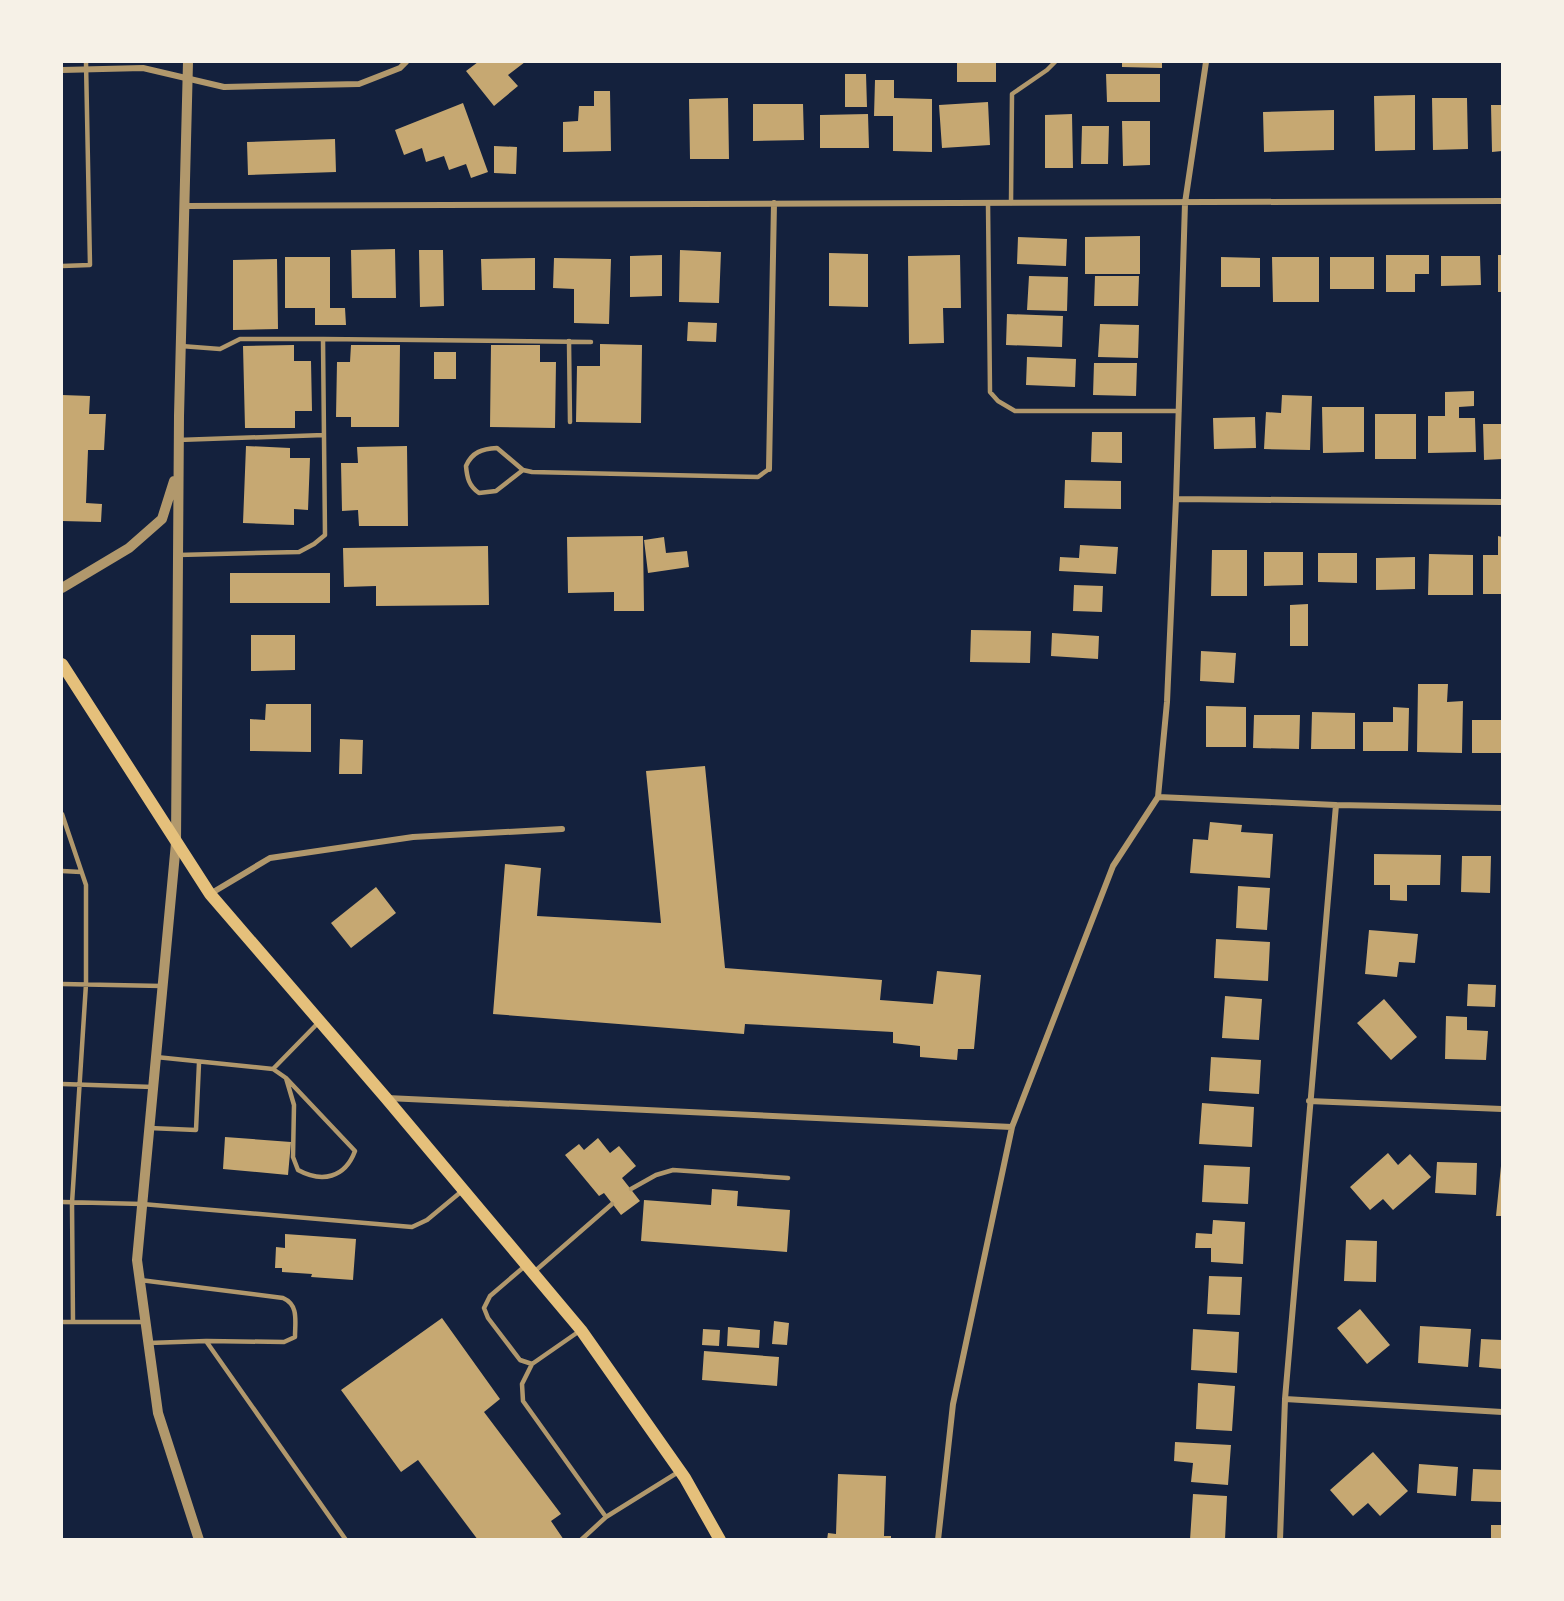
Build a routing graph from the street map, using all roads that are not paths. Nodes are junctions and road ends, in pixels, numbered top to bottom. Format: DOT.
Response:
graph roads {
  1 [pos="86,62"];
  2 [pos="188,62"];
  3 [pos="406,62"];
  4 [pos="1055,62"];
  5 [pos="1206,62"];
  6 [pos="86,69"];
  7 [pos="62,70"];
  8 [pos="187,78"];
  9 [pos="1503,201"];
  10 [pos="774,203"];
  11 [pos="988,203"];
  12 [pos="1011,203"];
  13 [pos="1185,203"];
  14 [pos="185,206"];
  15 [pos="62,266"];
  16 [pos="323,339"];
  17 [pos="569,341"];
  18 [pos="591,342"];
  19 [pos="181,346"];
  20 [pos="1179,411"];
  21 [pos="570,422"];
  22 [pos="324,435"];
  23 [pos="178,440"];
  24 [pos="178,469"];
  25 [pos="769,469"];
  26 [pos="523,470"];
  27 [pos="1176,498"];
  28 [pos="1503,502"];
  29 [pos="178,555"];
  30 [pos="62,588"];
  31 [pos="62,664"];
  32 [pos="1158,796"];
  33 [pos="1336,805"];
  34 [pos="1503,808"];
  35 [pos="62,813"];
  36 [pos="562,829"];
  37 [pos="176,843"];
  38 [pos="62,871"];
  39 [pos="81,872"];
  40 [pos="210,894"];
  41 [pos="62,984"];
  42 [pos="86,984"];
  43 [pos="162,986"];
  44 [pos="320,1021"];
  45 [pos="156,1057"];
  46 [pos="199,1063"];
  47 [pos="273,1069"];
  48 [pos="286,1078"];
  49 [pos="62,1084"];
  50 [pos="78,1085"];
  51 [pos="153,1087"];
  52 [pos="386,1098"];
  53 [pos="1309,1101"];
  54 [pos="1503,1109"];
  55 [pos="1012,1127"];
  56 [pos="149,1128"];
  57 [pos="788,1178"];
  58 [pos="464,1189"];
  59 [pos="631,1189"];
  60 [pos="62,1202"];
  61 [pos="72,1203"];
  62 [pos="142,1204"];
  63 [pos="612,1204"];
  64 [pos="531,1268"];
  65 [pos="140,1280"];
  66 [pos="62,1322"];
  67 [pos="146,1322"];
  68 [pos="73,1323"];
  69 [pos="581,1330"];
  70 [pos="206,1341"];
  71 [pos="149,1343"];
  72 [pos="532,1364"];
  73 [pos="1285,1399"];
  74 [pos="1503,1412"];
  75 [pos="680,1471"];
  76 [pos="606,1517"];
  77 [pos="199,1539"];
  78 [pos="346,1539"];
  79 [pos="581,1539"];
  80 [pos="720,1539"];
  81 [pos="938,1539"];
  82 [pos="1280,1539"];
  1 -- 6 [label="lane"];
  2 -- 8 [label="street"];
  3 -- 8 [label="street"];
  4 -- 12 [label="lane"];
  5 -- 13 [label="street"];
  6 -- 7 [label="street"];
  6 -- 8 [label="street"];
  6 -- 15 [label="lane"];
  8 -- 14 [label="street"];
  9 -- 13 [label="street"];
  10 -- 11 [label="street"];
  10 -- 14 [label="street"];
  10 -- 25 [label="street"];
  11 -- 12 [label="street"];
  11 -- 20 [label="lane"];
  12 -- 13 [label="street"];
  13 -- 20 [label="street"];
  14 -- 19 [label="street"];
  16 -- 17 [label="lane"];
  16 -- 19 [label="lane"];
  16 -- 22 [label="lane"];
  17 -- 18 [label="lane"];
  17 -- 21 [label="lane"];
  19 -- 23 [label="street"];
  20 -- 27 [label="street"];
  22 -- 23 [label="lane"];
  22 -- 29 [label="lane"];
  23 -- 24 [label="street"];
  24 -- 29 [label="street"];
  24 -- 30 [label="street"];
  25 -- 26 [label="lane"];
  26 -- 26 [label="lane"];
  27 -- 28 [label="street"];
  27 -- 32 [label="street"];
  29 -- 37 [label="street"];
  31 -- 37 [label="main road"];
  32 -- 33 [label="street"];
  32 -- 55 [label="street"];
  33 -- 34 [label="street"];
  33 -- 53 [label="street"];
  35 -- 39 [label="lane"];
  36 -- 40 [label="street"];
  37 -- 40 [label="main road"];
  37 -- 43 [label="street"];
  38 -- 39 [label="lane"];
  39 -- 42 [label="lane"];
  40 -- 44 [label="main road"];
  41 -- 42 [label="lane"];
  42 -- 43 [label="lane"];
  42 -- 50 [label="lane"];
  43 -- 45 [label="street"];
  44 -- 47 [label="lane"];
  44 -- 52 [label="main road"];
  45 -- 46 [label="lane"];
  45 -- 51 [label="street"];
  46 -- 47 [label="lane"];
  46 -- 56 [label="lane"];
  47 -- 48 [label="lane"];
  48 -- 48 [label="lane"];
  49 -- 50 [label="lane"];
  50 -- 51 [label="lane"];
  50 -- 61 [label="lane"];
  51 -- 56 [label="street"];
  52 -- 55 [label="street"];
  52 -- 58 [label="main road"];
  53 -- 54 [label="street"];
  53 -- 73 [label="street"];
  55 -- 81 [label="street"];
  56 -- 62 [label="street"];
  57 -- 59 [label="lane"];
  58 -- 62 [label="lane"];
  58 -- 64 [label="main road"];
  60 -- 61 [label="lane"];
  61 -- 62 [label="lane"];
  61 -- 68 [label="lane"];
  62 -- 65 [label="street"];
  63 -- 64 [label="lane"];
  64 -- 69 [label="main road"];
  64 -- 72 [label="lane"];
  65 -- 67 [label="street"];
  65 -- 70 [label="lane"];
  66 -- 68 [label="lane"];
  67 -- 68 [label="lane"];
  67 -- 71 [label="street"];
  69 -- 72 [label="lane"];
  69 -- 75 [label="main road"];
  70 -- 71 [label="lane"];
  70 -- 78 [label="lane"];
  71 -- 77 [label="street"];
  72 -- 76 [label="lane"];
  73 -- 74 [label="street"];
  73 -- 82 [label="street"];
  75 -- 76 [label="lane"];
  75 -- 80 [label="main road"];
  76 -- 79 [label="lane"];
}
